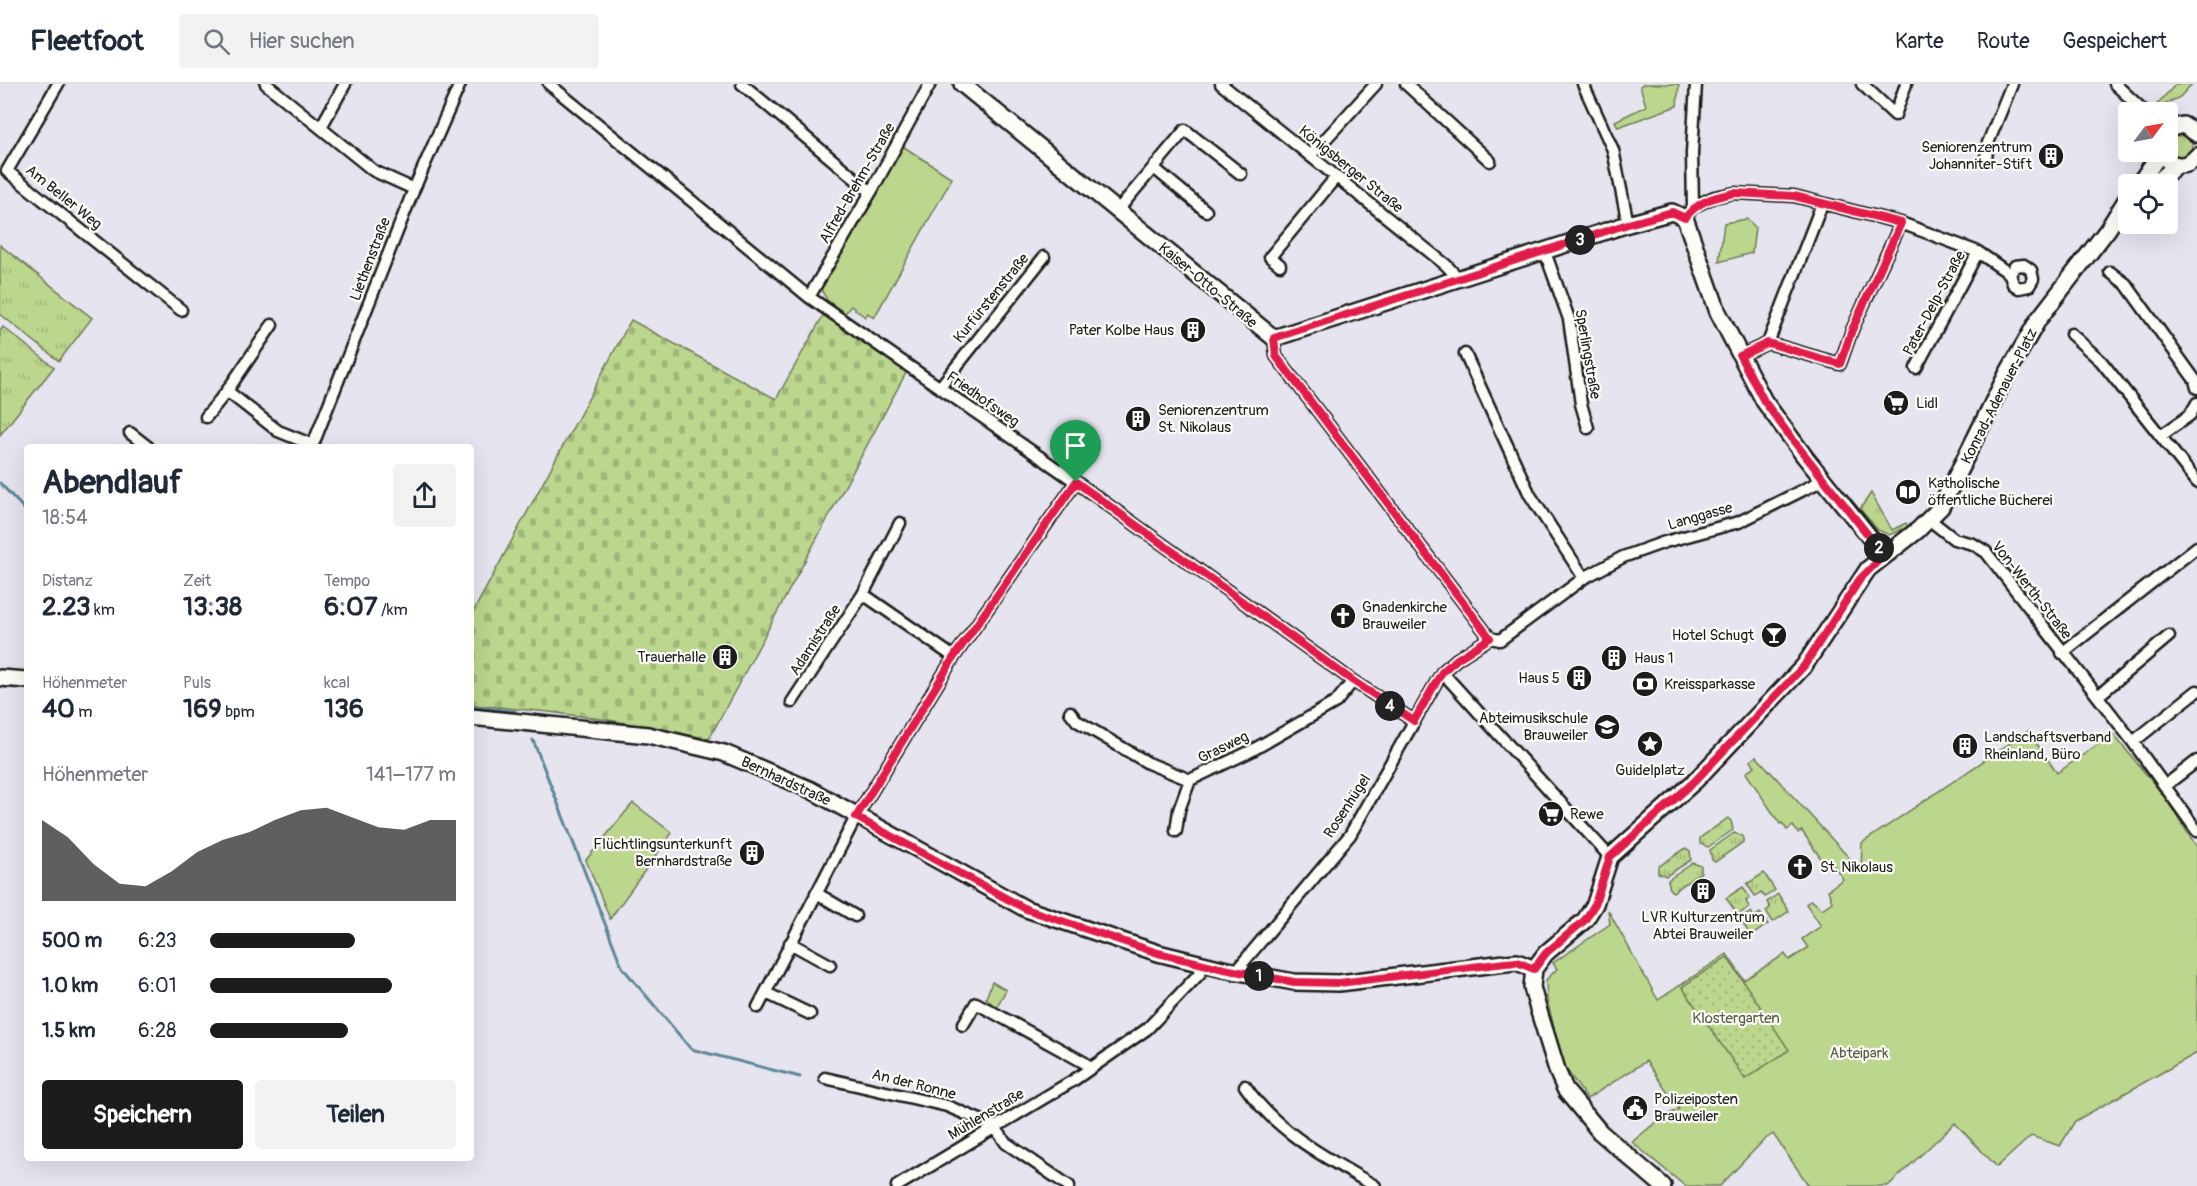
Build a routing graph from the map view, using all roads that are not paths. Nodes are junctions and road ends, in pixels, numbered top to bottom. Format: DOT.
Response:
graph roads {
  1 [pos="58,84"];
  2 [pos="266,84"];
  3 [pos="345,84"];
  4 [pos="460,84"];
  5 [pos="549,84"];
  6 [pos="742,84"];
  7 [pos="930,84"];
  8 [pos="963,84"];
  9 [pos="1221,84"];
  10 [pos="1376,84"];
  11 [pos="1406,84"];
  12 [pos="1583,84"];
  13 [pos="1696,84"];
  14 [pos="1862,84"];
  15 [pos="1906,84"];
  16 [pos="2012,84"];
  17 [pos="2115,84"];
  18 [pos="2134,102"];
  19 [pos="2178,125"];
  20 [pos="2194,126"];
  21 [pos="321,127"];
  22 [pos="1310,156"];
  23 [pos="2197,156"];
  24 [pos="1986,159"];
  25 [pos="1490,161"];
  26 [pos="2172,162"];
  27 [pos="2177,165"];
  28 [pos="1154,168"];
  29 [pos="1241,174"];
  30 [pos="2167,174"];
  31 [pos="1336,177"];
  32 [pos="414,189"];
  33 [pos="871,192"];
  34 [pos="1822,204"];
  35 [pos="1117,211"];
  36 [pos="1206,211"];
  37 [pos="1689,213"];
  38 [pos="2118,214"];
  39 [pos="2118,221"];
  40 [pos="1901,223"];
  41 [pos="1628,224"];
  42 [pos="2108,229"];
  43 [pos="1545,252"];
  44 [pos="1978,252"];
  45 [pos="1044,257"];
  46 [pos="1280,265"];
  47 [pos="2110,272"];
  48 [pos="2010,274"];
  49 [pos="1460,280"];
  50 [pos="808,297"];
  51 [pos="181,310"];
  52 [pos="272,325"];
  53 [pos="2071,334"];
  54 [pos="1274,338"];
  55 [pos="1768,343"];
  56 [pos="1465,354"];
  57 [pos="1740,356"];
  58 [pos="1916,368"];
  59 [pos="940,387"];
  60 [pos="2197,388"];
  61 [pos="227,391"];
  62 [pos="2197,403"];
  63 [pos="206,417"];
  64 [pos="1588,428"];
  65 [pos="130,433"];
  66 [pos="2162,435"];
  67 [pos="144,444"];
  68 [pos="308,444"];
  69 [pos="314,444"];
  70 [pos="1823,480"];
  71 [pos="1076,482"];
  72 [pos="2197,482"];
  73 [pos="1930,520"];
  74 [pos="900,523"];
  75 [pos="2197,547"];
  76 [pos="1884,555"];
  77 [pos="1584,578"];
  78 [pos="863,594"];
  79 [pos="2169,636"];
  80 [pos="1490,638"];
  81 [pos="2062,652"];
  82 [pos="954,657"];
  83 [pos="1442,672"];
  84 [pos="0,678"];
  85 [pos="24,680"];
  86 [pos="1353,681"];
  87 [pos="2197,691"];
  88 [pos="2098,696"];
  89 [pos="792,702"];
  90 [pos="1070,712"];
  91 [pos="474,717"];
  92 [pos="1414,721"];
  93 [pos="2133,742"];
  94 [pos="2197,761"];
  95 [pos="1190,780"];
  96 [pos="2166,785"];
  97 [pos="856,817"];
  98 [pos="1176,831"];
  99 [pos="2197,831"];
  100 [pos="1610,857"];
  101 [pos="816,893"];
  102 [pos="855,916"];
  103 [pos="790,943"];
  104 [pos="1203,964"];
  105 [pos="830,965"];
  106 [pos="1534,969"];
  107 [pos="1239,972"];
  108 [pos="766,993"];
  109 [pos="758,1007"];
  110 [pos="810,1014"];
  111 [pos="963,1025"];
  112 [pos="1090,1069"];
  113 [pos="825,1078"];
  114 [pos="1245,1086"];
  115 [pos="994,1126"];
  116 [pos="897,1186"];
  117 [pos="1069,1186"];
  118 [pos="1375,1186"];
  119 [pos="1663,1186"];
  1 -- 51 [label="street, Am Beller Weg"];
  2 -- 21 [label="street"];
  3 -- 21 [label="street"];
  4 -- 32 [label="street, Liethenstraße"];
  5 -- 50 [label="street, Friedhofsweg"];
  6 -- 33 [label="street"];
  7 -- 33 [label="street, Alfred-Brehm-Straße"];
  8 -- 35 [label="street, Kaiser-Otto-Straße"];
  9 -- 22 [label="street, Königsberger Straße"];
  10 -- 22 [label="street"];
  11 -- 25 [label="street"];
  12 -- 41 [label="street"];
  13 -- 37 [label="street"];
  14 -- 15 [label="street"];
  16 -- 24 [label="street"];
  17 -- 18 [label="street"];
  19 -- 20 [label="street"];
  21 -- 32 [label="street"];
  22 -- 31 [label="street, Königsberger Straße"];
  23 -- 27 [label="street"];
  26 -- 27 [label="street"];
  27 -- 30 [label="street"];
  28 -- 29 [label="street"];
  28 -- 35 [label="street"];
  28 -- 36 [label="street"];
  31 -- 46 [label="street"];
  31 -- 49 [label="street, Königsberger Straße"];
  32 -- 69 [label="street, Liethenstraße"];
  33 -- 50 [label="street, Alfred-Brehm-Straße"];
  34 -- 37 [label="street"];
  34 -- 40 [label="street"];
  34 -- 55 [label="street"];
  35 -- 54 [label="street, Kaiser-Otto-Straße"];
  37 -- 41 [label="street"];
  37 -- 57 [label="street"];
  38 -- 42 [label="street, Konrad-Adenauer-Platz"];
  39 -- 42 [label="street, Konrad-Adenauer-Platz"];
  40 -- 44 [label="street"];
  40 -- 55 [label="street"];
  41 -- 43 [label="street"];
  42 -- 73 [label="street, Konrad-Adenauer-Platz"];
  43 -- 49 [label="street"];
  43 -- 64 [label="street, Sperlingstraße"];
  44 -- 48 [label="street"];
  44 -- 58 [label="street, Pater-Delp-Straße"];
  45 -- 59 [label="street, Kurfürstenstraße"];
  47 -- 60 [label="street"];
  49 -- 54 [label="street"];
  50 -- 59 [label="street, Friedhofsweg"];
  52 -- 61 [label="street"];
  53 -- 66 [label="street"];
  54 -- 80 [label="street"];
  55 -- 57 [label="street"];
  56 -- 77 [label="street"];
  57 -- 70 [label="street"];
  59 -- 71 [label="street, Friedhofsweg"];
  61 -- 63 [label="street"];
  61 -- 68 [label="street, Liethenstraße"];
  62 -- 66 [label="street"];
  65 -- 67 [label="street"];
  66 -- 72 [label="street"];
  70 -- 76 [label="street"];
  70 -- 77 [label="street, Langgasse"];
  71 -- 82 [label="street"];
  71 -- 86 [label="street, Friedhofsweg"];
  73 -- 76 [label="street, Konrad-Adenauer-Platz"];
  73 -- 81 [label="street, Von-Werth-Straße"];
  74 -- 78 [label="street, Adamistraße"];
  75 -- 81 [label="street"];
  76 -- 100 [label="street, Konrad-Adenauer-Platz"];
  77 -- 80 [label="street, Langgasse"];
  78 -- 82 [label="street"];
  78 -- 89 [label="street, Adamistraße"];
  79 -- 88 [label="street"];
  80 -- 83 [label="street"];
  81 -- 88 [label="street, Von-Werth-Straße"];
  82 -- 97 [label="street"];
  83 -- 92 [label="street, Rosenhügel"];
  83 -- 100 [label="street"];
  84 -- 85 [label="street"];
  86 -- 92 [label="street, Friedhofsweg"];
  86 -- 95 [label="street, Grasweg"];
  87 -- 93 [label="street"];
  88 -- 93 [label="street, Von-Werth-Straße"];
  90 -- 95 [label="street, Grasweg"];
  91 -- 97 [label="street, Bernhardstraße"];
  92 -- 107 [label="street, Rosenhügel"];
  93 -- 96 [label="street, Von-Werth-Straße"];
  94 -- 96 [label="street"];
  95 -- 98 [label="street"];
  96 -- 99 [label="street, Von-Werth-Straße"];
  97 -- 101 [label="street"];
  97 -- 104 [label="street, Bernhardstraße"];
  100 -- 106 [label="street"];
  101 -- 102 [label="street"];
  101 -- 103 [label="street"];
  103 -- 105 [label="street"];
  103 -- 108 [label="street"];
  104 -- 107 [label="street, Bernhardstraße"];
  104 -- 112 [label="street, Mühlenstraße"];
  106 -- 107 [label="street, Bernhardstraße"];
  106 -- 119 [label="street"];
  108 -- 109 [label="street"];
  108 -- 110 [label="street"];
  111 -- 112 [label="street"];
  112 -- 115 [label="street, Mühlenstraße"];
  113 -- 115 [label="street, An der Ronne"];
  114 -- 118 [label="street"];
  115 -- 116 [label="street, Mühlenstraße"];
  115 -- 117 [label="street"];
}
